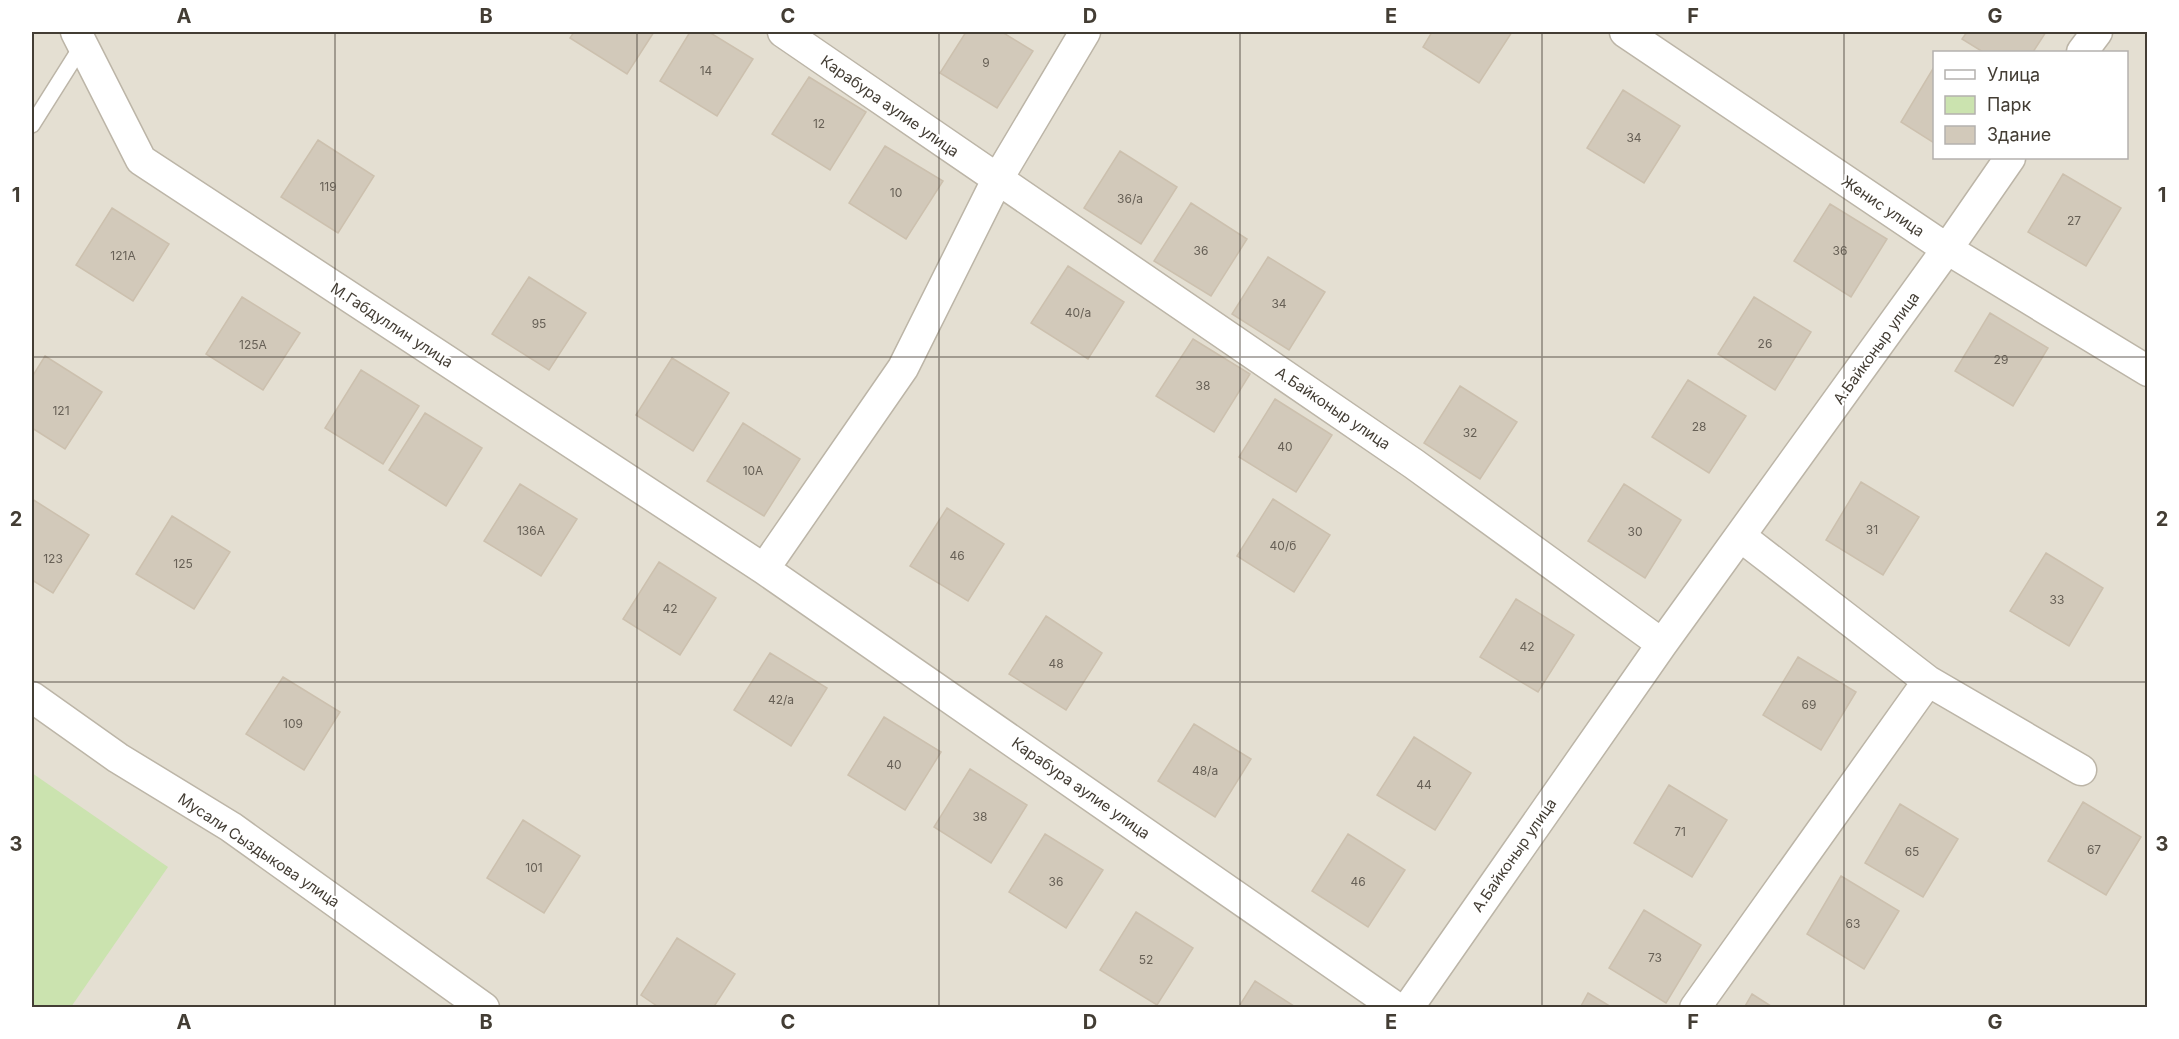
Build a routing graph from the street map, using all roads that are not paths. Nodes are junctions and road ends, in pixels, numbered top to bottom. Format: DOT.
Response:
graph roads {
  1 [pos="783,32"];
  2 [pos="1085,32"];
  3 [pos="1624,32"];
  4 [pos="2097,32"];
  5 [pos="83,36"];
  6 [pos="2083,51"];
  7 [pos="32,125"];
  8 [pos="2009,159"];
  9 [pos="998,180"];
  10 [pos="1947,249"];
  11 [pos="2148,371"];
  12 [pos="1740,536"];
  13 [pos="764,570"];
  14 [pos="1662,644"];
  15 [pos="1928,681"];
  16 [pos="32,697"];
  17 [pos="2081,770"];
  18 [pos="484,1008"];
  19 [pos="1397,1008"];
  20 [pos="1408,1008"];
  21 [pos="1695,1008"];
  1 -- 9 [label="street, Карабура аулие улица"];
  2 -- 9 [label="street"];
  3 -- 10 [label="street, Женис улица"];
  4 -- 6 [label="street"];
  5 -- 7 [label="lane"];
  5 -- 13 [label="street, М.Габдуллин улица"];
  8 -- 10 [label="street, А.Байконыр улица"];
  9 -- 13 [label="street"];
  9 -- 14 [label="street, А.Байконыр улица"];
  10 -- 11 [label="street, Женис улица"];
  10 -- 12 [label="street, А.Байконыр улица"];
  12 -- 14 [label="street, А.Байконыр улица"];
  12 -- 15 [label="street"];
  13 -- 19 [label="street, Карабура аулие улица"];
  14 -- 20 [label="street, А.Байконыр улица"];
  15 -- 17 [label="street"];
  15 -- 21 [label="street"];
  16 -- 18 [label="street, Мусали Сыздыкова улица"];
}
